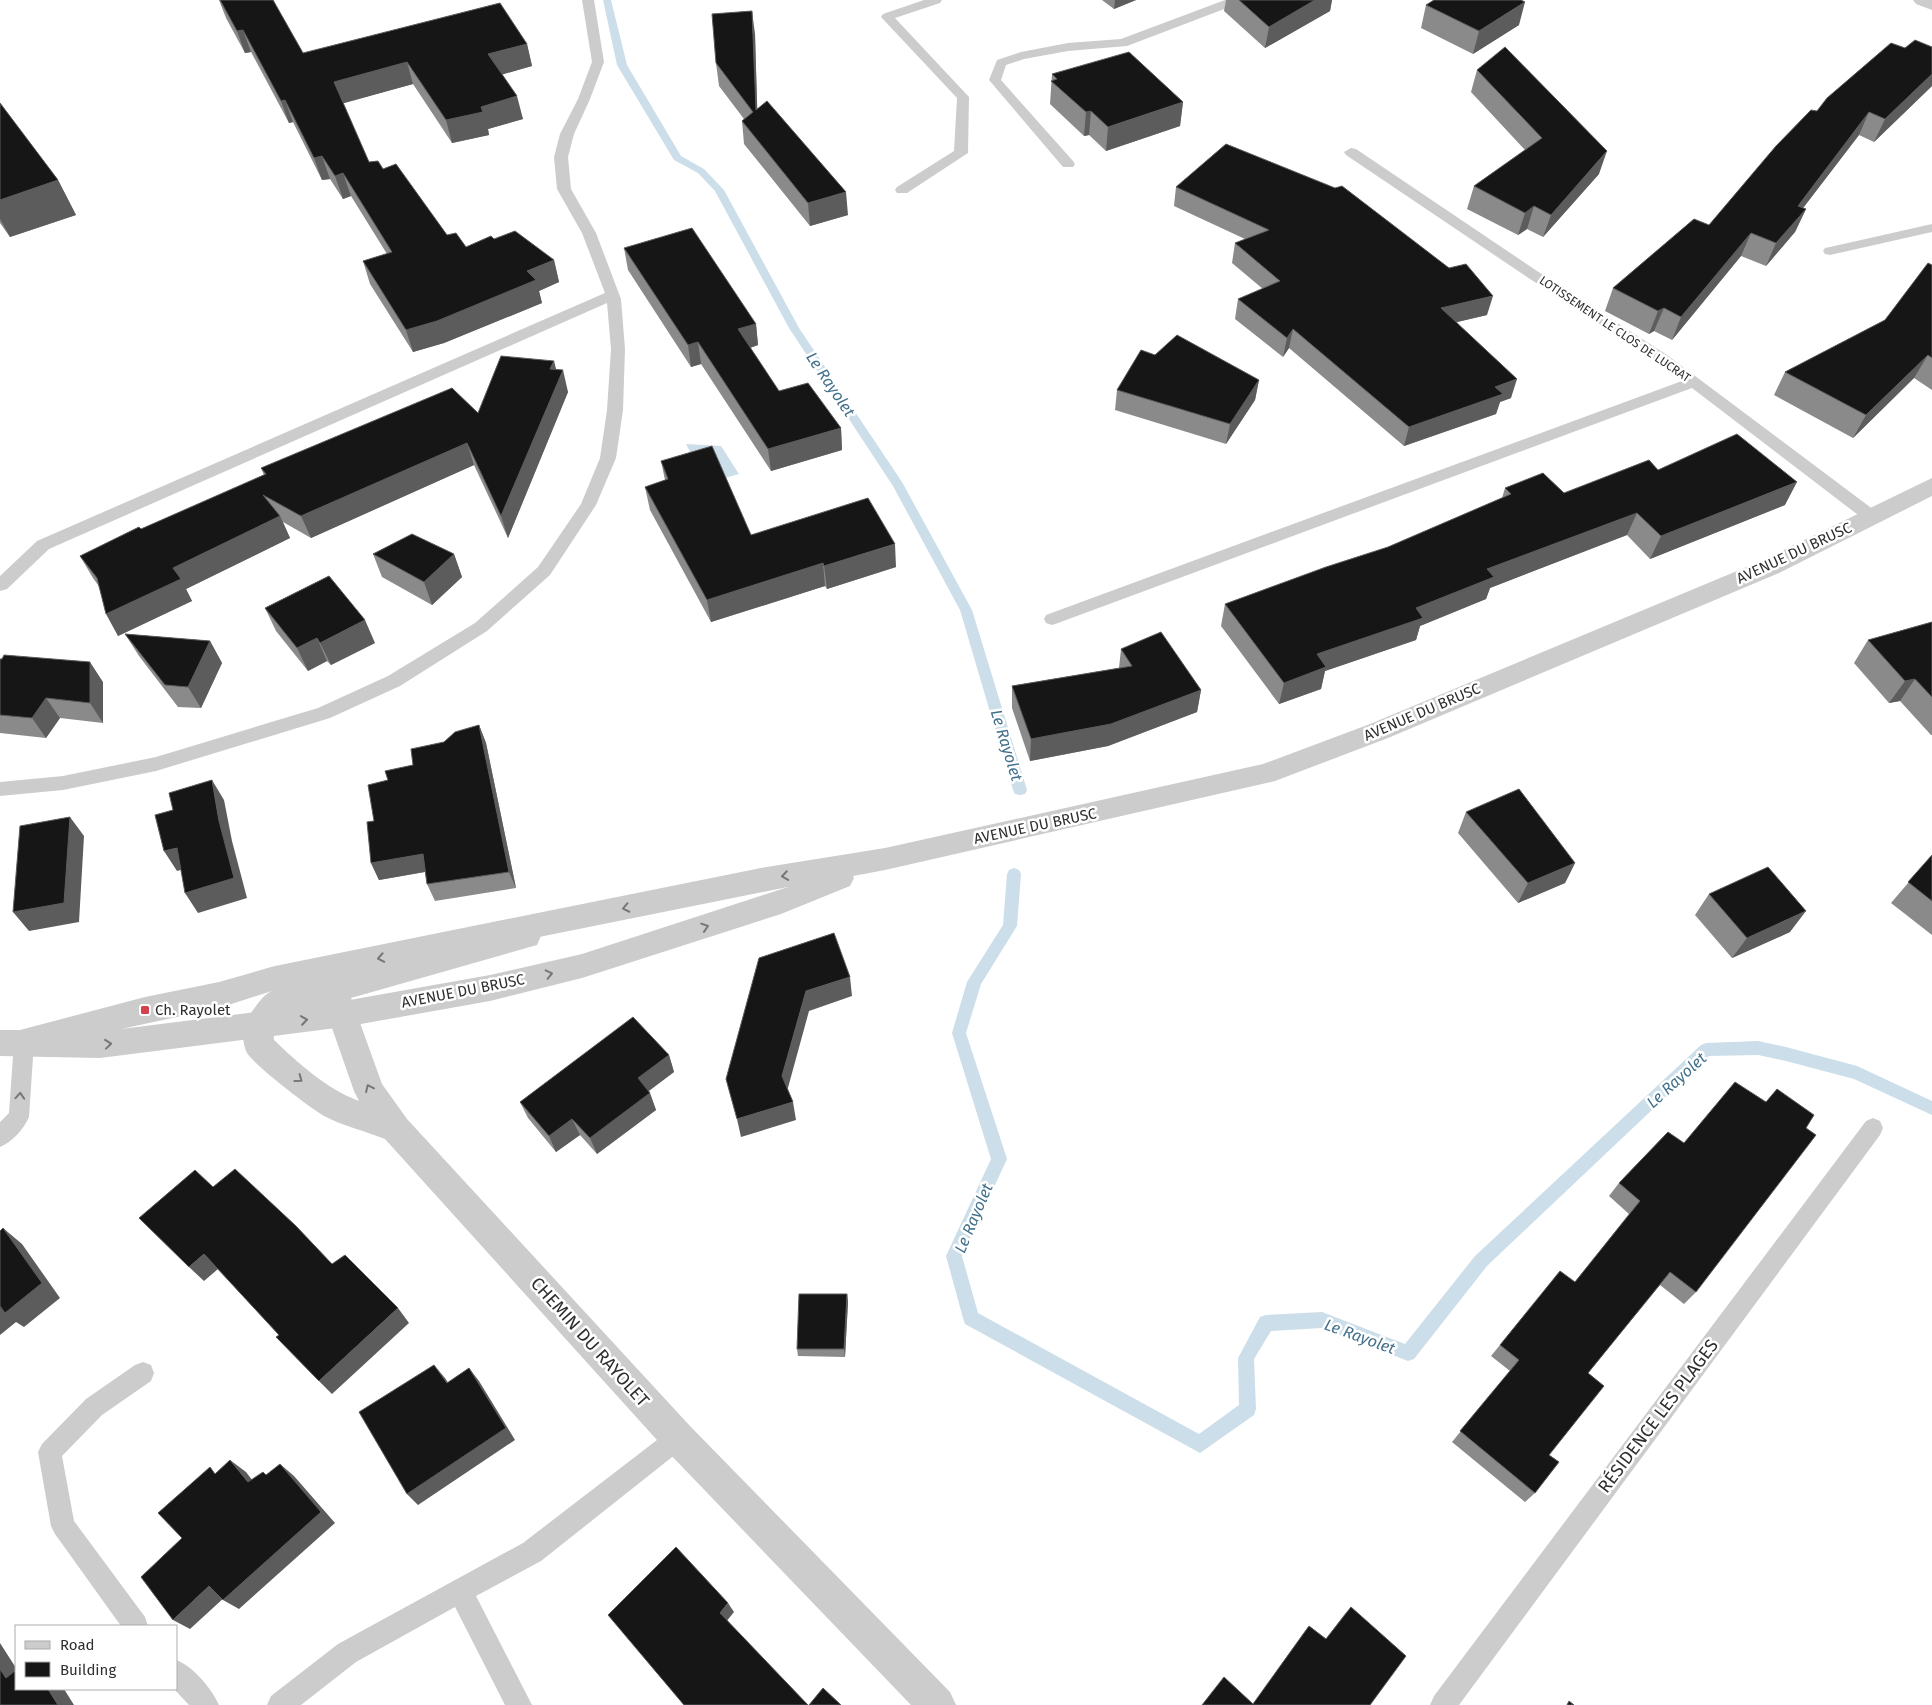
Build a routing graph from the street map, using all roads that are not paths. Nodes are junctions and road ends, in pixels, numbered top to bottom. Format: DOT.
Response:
graph roads {
  1 [pos="588,0"];
  2 [pos="936,0"];
  3 [pos="1236,0"];
  4 [pos="1922,0"];
  5 [pos="1932,5"];
  6 [pos="1351,152"];
  7 [pos="1068,164"];
  8 [pos="902,190"];
  9 [pos="1932,228"];
  10 [pos="1830,251"];
  11 [pos="613,295"];
  12 [pos="1694,382"];
  13 [pos="1932,486"];
  14 [pos="1872,517"];
  15 [pos="1,584"];
  16 [pos="1052,619"];
  17 [pos="0,789"];
  18 [pos="885,860"];
  19 [pos="596,914"];
  20 [pos="275,978"];
  21 [pos="339,1002"];
  22 [pos="258,1026"];
  23 [pos="12,1042"];
  24 [pos="1873,1128"];
  25 [pos="396,1129"];
  26 [pos="0,1137"];
  27 [pos="143,1373"];
  28 [pos="678,1438"];
  29 [pos="460,1591"];
  30 [pos="135,1625"];
  31 [pos="178,1674"];
  32 [pos="206,1705"];
  33 [pos="280,1705"];
  34 [pos="519,1705"];
  35 [pos="937,1705"];
  36 [pos="1443,1705"];
  1 -- 11 [label="lane"];
  2 -- 8 [label="lane"];
  3 -- 7 [label="lane"];
  4 -- 5 [label="street"];
  6 -- 12 [label="lane, LOTISSEMENT LE CLOS DE LUCRAT"];
  9 -- 10 [label="lane"];
  11 -- 15 [label="lane"];
  11 -- 17 [label="lane"];
  12 -- 14 [label="lane, LOTISSEMENT LE CLOS DE LUCRAT"];
  12 -- 16 [label="lane"];
  13 -- 14 [label="street, AVENUE DU BRUSC"];
  14 -- 18 [label="street, AVENUE DU BRUSC"];
  18 -- 19 [label="street, AVENUE DU BRUSC, one-way"];
  21 -- 18 [label="street, AVENUE DU BRUSC, one-way"];
  19 -- 20 [label="street, AVENUE DU BRUSC, one-way"];
  19 -- 21 [label="street"];
  20 -- 21 [label="street"];
  20 -- 23 [label="street, AVENUE DU BRUSC"];
  21 -- 22 [label="street"];
  25 -- 21 [label="street, CHEMIN DU RAYOLET, one-way"];
  23 -- 22 [label="street, one-way"];
  22 -- 25 [label="street, one-way"];
  26 -- 23 [label="lane, one-way"];
  24 -- 36 [label="lane, RÉSIDENCE LES PLAGES"];
  25 -- 28 [label="street, CHEMIN DU RAYOLET"];
  27 -- 30 [label="lane"];
  28 -- 29 [label="lane"];
  28 -- 35 [label="street, CHEMIN DU RAYOLET"];
  29 -- 33 [label="lane"];
  29 -- 34 [label="lane"];
  31 -- 32 [label="lane"];
}
